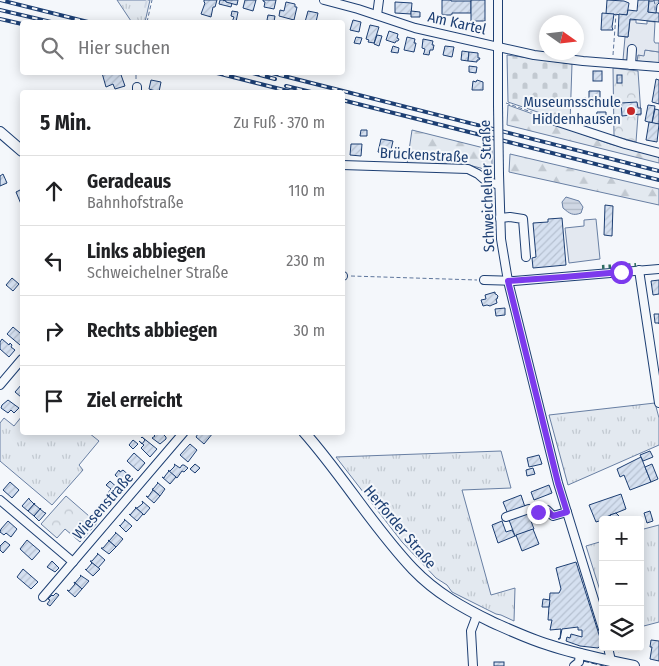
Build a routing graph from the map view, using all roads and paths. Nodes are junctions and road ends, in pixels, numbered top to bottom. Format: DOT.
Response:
graph roads {
  1 [pos="152,0"];
  2 [pos="324,0"];
  3 [pos="379,0"];
  4 [pos="498,0"];
  5 [pos="654,0"];
  6 [pos="655,5"];
  7 [pos="659,6"];
  8 [pos="655,12"];
  9 [pos="616,14"];
  10 [pos="377,15"];
  11 [pos="147,20"];
  12 [pos="499,47"];
  13 [pos="632,48"];
  14 [pos="612,63"];
  15 [pos="630,65"];
  16 [pos="659,67"];
  17 [pos="502,103"];
  18 [pos="546,118"];
  19 [pos="0,132"];
  20 [pos="20,149"];
  21 [pos="659,152"];
  22 [pos="345,165"];
  23 [pos="499,185"];
  24 [pos="500,218"];
  25 [pos="526,256"];
  26 [pos="659,269"];
  27 [pos="639,270"];
  28 [pos="345,276"];
  29 [pos="484,280"];
  30 [pos="508,281"];
  31 [pos="20,365"];
  32 [pos="0,385"];
  33 [pos="659,403"];
  34 [pos="181,435"];
  35 [pos="307,435"];
  36 [pos="0,500"];
  37 [pos="567,512"];
  38 [pos="506,518"];
  39 [pos="73,562"];
  40 [pos="43,597"];
  41 [pos="476,615"];
  42 [pos="599,616"];
  43 [pos="609,651"];
  44 [pos="610,661"];
  45 [pos="578,662"];
  46 [pos="473,666"];
  47 [pos="634,666"];
  1 -- 11 [label="path"];
  2 -- 10 [label="street, Am Kartel"];
  3 -- 10 [label="street"];
  4 -- 12 [label="street, Schweichelner Straße"];
  5 -- 6 [label="path"];
  6 -- 7 [label="path"];
  6 -- 8 [label="path"];
  9 -- 14 [label="path"];
  10 -- 12 [label="street, Am Kartel"];
  12 -- 14 [label="street, Am Kartel"];
  12 -- 17 [label="street, Schweichelner Straße"];
  13 -- 15 [label="street"];
  14 -- 15 [label="street, Am Kartel"];
  15 -- 16 [label="street, Am Kartel"];
  17 -- 18 [label="path"];
  17 -- 23 [label="street, Schweichelner Straße, bridge"];
  18 -- 21 [label="street"];
  19 -- 20 [label="main road"];
  22 -- 23 [label="street, Brückenstraße"];
  23 -- 24 [label="street, Schweichelner Straße"];
  24 -- 25 [label="street"];
  24 -- 30 [label="street, Schweichelner Straße"];
  26 -- 27 [label="street"];
  27 -- 30 [label="street"];
  27 -- 33 [label="street"];
  28 -- 29 [label="path"];
  29 -- 30 [label="street"];
  30 -- 37 [label="street, Schweichelner Straße"];
  31 -- 32 [label="street"];
  34 -- 39 [label="street, Wiesenstraße"];
  35 -- 41 [label="main road, Herforder Straße"];
  36 -- 39 [label="street"];
  37 -- 38 [label="street"];
  37 -- 42 [label="street, Schweichelner Straße"];
  39 -- 40 [label="street, Wiesenstraße"];
  41 -- 45 [label="main road, Herforder Straße"];
  41 -- 46 [label="street"];
  43 -- 44 [label="street"];
  44 -- 45 [label="main road, Herforder Straße"];
  44 -- 47 [label="main road, Herforder Straße"];
}
